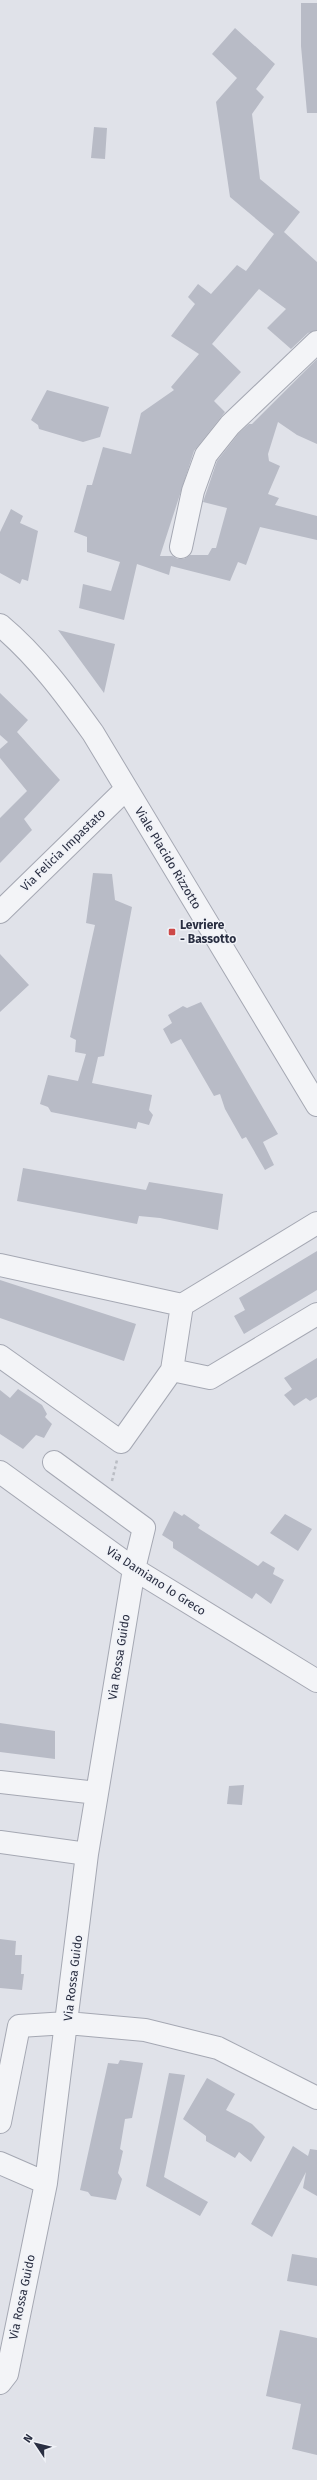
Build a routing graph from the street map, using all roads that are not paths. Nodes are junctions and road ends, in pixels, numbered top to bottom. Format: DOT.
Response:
graph roads {
  1 [pos="317,342"];
  2 [pos="181,547"];
  3 [pos="0,625"];
  4 [pos="126,789"];
  5 [pos="0,912"];
  6 [pos="317,1105"];
  7 [pos="317,1223"];
  8 [pos="0,1265"];
  9 [pos="182,1305"];
  10 [pos="317,1314"];
  11 [pos="0,1356"];
  12 [pos="172,1370"];
  13 [pos="54,1462"];
  14 [pos="0,1472"];
  15 [pos="134,1569"];
  16 [pos="317,1681"];
  17 [pos="0,1782"];
  18 [pos="97,1793"];
  19 [pos="0,1842"];
  20 [pos="87,1854"];
  21 [pos="67,2023"];
  22 [pos="317,2098"];
  23 [pos="0,2122"];
  24 [pos="0,2164"];
  25 [pos="46,2183"];
  26 [pos="0,2384"];
  1 -- 2 [label="street"];
  3 -- 4 [label="street, Viale Placido Rizzotto"];
  4 -- 5 [label="street, Via Felicia Impastato"];
  4 -- 6 [label="street, Viale Placido Rizzotto"];
  7 -- 9 [label="street"];
  8 -- 9 [label="street"];
  9 -- 12 [label="street"];
  10 -- 12 [label="street"];
  11 -- 12 [label="street"];
  13 -- 15 [label="street, Via Rossa Guido"];
  14 -- 15 [label="street, Via Damiano lo Greco"];
  15 -- 16 [label="street, Via Damiano lo Greco"];
  15 -- 18 [label="street, Via Rossa Guido"];
  17 -- 18 [label="street"];
  18 -- 20 [label="street, Via Rossa Guido"];
  19 -- 20 [label="street"];
  20 -- 21 [label="street, Via Rossa Guido"];
  21 -- 22 [label="street"];
  21 -- 23 [label="street"];
  21 -- 25 [label="street, Via Rossa Guido"];
  24 -- 25 [label="street"];
  25 -- 26 [label="street, Via Rossa Guido"];
}
